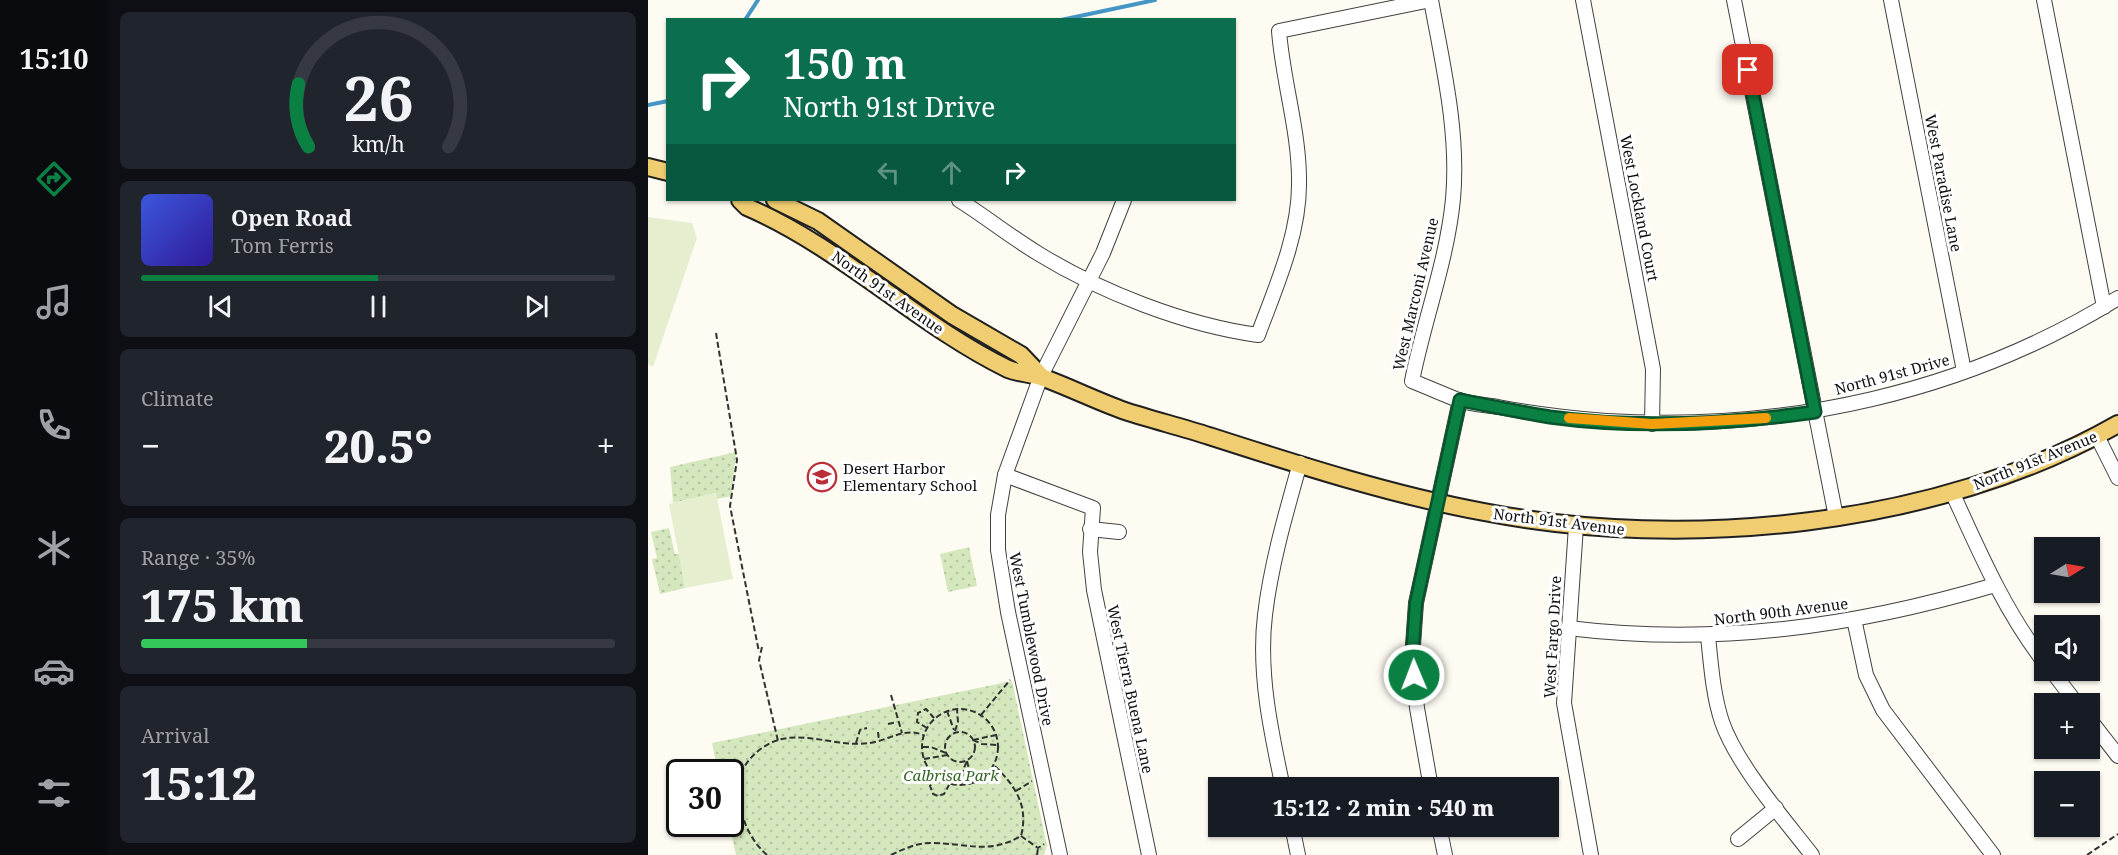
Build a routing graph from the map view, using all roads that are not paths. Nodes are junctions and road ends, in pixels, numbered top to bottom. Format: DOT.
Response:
graph roads {
  1 [pos="1431,0"];
  2 [pos="1583,0"];
  3 [pos="1734,0"];
  4 [pos="1891,0"];
  5 [pos="2044,0"];
  6 [pos="648,167"];
  7 [pos="666,172"];
  8 [pos="741,201"];
  9 [pos="778,201"];
  10 [pos="960,201"];
  11 [pos="1124,201"];
  12 [pos="860,250"];
  13 [pos="850,266"];
  14 [pos="1090,280"];
  15 [pos="2118,298"];
  16 [pos="2104,307"];
  17 [pos="1964,371"];
  18 [pos="1041,376"];
  19 [pos="1412,381"];
  20 [pos="1460,400"];
  21 [pos="1815,412"];
  22 [pos="1652,424"];
  23 [pos="2118,424"];
  24 [pos="2097,436"];
  25 [pos="1300,463"];
  26 [pos="1005,475"];
  27 [pos="2118,478"];
  28 [pos="1952,492"];
  29 [pos="1438,501"];
  30 [pos="1836,517"];
  31 [pos="1576,526"];
  32 [pos="1089,529"];
  33 [pos="1119,532"];
  34 [pos="1995,585"];
  35 [pos="1854,619"];
  36 [pos="1568,628"];
  37 [pos="1708,636"];
  38 [pos="2034,649"];
  39 [pos="2059,681"];
  40 [pos="2069,693"];
  41 [pos="2100,733"];
  42 [pos="2118,756"];
  43 [pos="1280,777"];
  44 [pos="1429,777"];
  45 [pos="1776,808"];
  46 [pos="1294,837"];
  47 [pos="1441,837"];
  48 [pos="1738,839"];
  49 [pos="1060,855"];
  50 [pos="1149,855"];
  51 [pos="1298,855"];
  52 [pos="1445,855"];
  53 [pos="1591,855"];
  54 [pos="1812,855"];
  55 [pos="1994,855"];
  1 -- 14 [label="street"];
  1 -- 19 [label="street, West Marconi Avenue"];
  2 -- 22 [label="street, West Lockland Court"];
  3 -- 21 [label="street"];
  4 -- 17 [label="street, West Paradise Lane"];
  5 -- 16 [label="street"];
  6 -- 7 [label="main road"];
  8 -- 13 [label="main road, North 91st Avenue"];
  9 -- 12 [label="main road, North 91st Avenue"];
  10 -- 14 [label="street"];
  11 -- 14 [label="street, West Tumblewood Drive"];
  12 -- 13 [label="main road"];
  12 -- 18 [label="main road, North 91st Avenue"];
  13 -- 18 [label="main road, North 91st Avenue"];
  14 -- 18 [label="street, West Tumblewood Drive"];
  15 -- 16 [label="street, North 91st Drive"];
  16 -- 17 [label="street, North 91st Drive"];
  17 -- 21 [label="street, North 91st Drive"];
  18 -- 25 [label="main road, North 91st Avenue"];
  18 -- 26 [label="street, West Tumblewood Drive"];
  19 -- 20 [label="street, North 91st Drive"];
  20 -- 22 [label="street, North 91st Drive"];
  20 -- 29 [label="street"];
  21 -- 22 [label="street, North 91st Drive"];
  21 -- 30 [label="street"];
  23 -- 24 [label="main road, North 91st Avenue"];
  24 -- 27 [label="street"];
  24 -- 28 [label="main road, North 91st Avenue"];
  25 -- 29 [label="main road, North 91st Avenue"];
  25 -- 43 [label="street"];
  26 -- 32 [label="street, West Tierra Buena Lane"];
  26 -- 49 [label="street, West Tumblewood Drive"];
  28 -- 30 [label="main road, North 91st Avenue"];
  28 -- 34 [label="street"];
  29 -- 31 [label="main road, North 91st Avenue"];
  29 -- 44 [label="street"];
  30 -- 31 [label="main road, North 91st Avenue"];
  31 -- 36 [label="street, West Fargo Drive"];
  32 -- 33 [label="street"];
  32 -- 50 [label="street, West Tierra Buena Lane"];
  34 -- 35 [label="street, North 90th Avenue"];
  34 -- 38 [label="street"];
  35 -- 37 [label="street, North 90th Avenue"];
  35 -- 55 [label="street"];
  36 -- 37 [label="street, North 90th Avenue"];
  36 -- 53 [label="street, West Fargo Drive"];
  37 -- 45 [label="street"];
  39 -- 40 [label="street"];
  41 -- 42 [label="street"];
  45 -- 48 [label="street"];
  45 -- 54 [label="street"];
  46 -- 51 [label="street"];
  47 -- 52 [label="street"];
}
